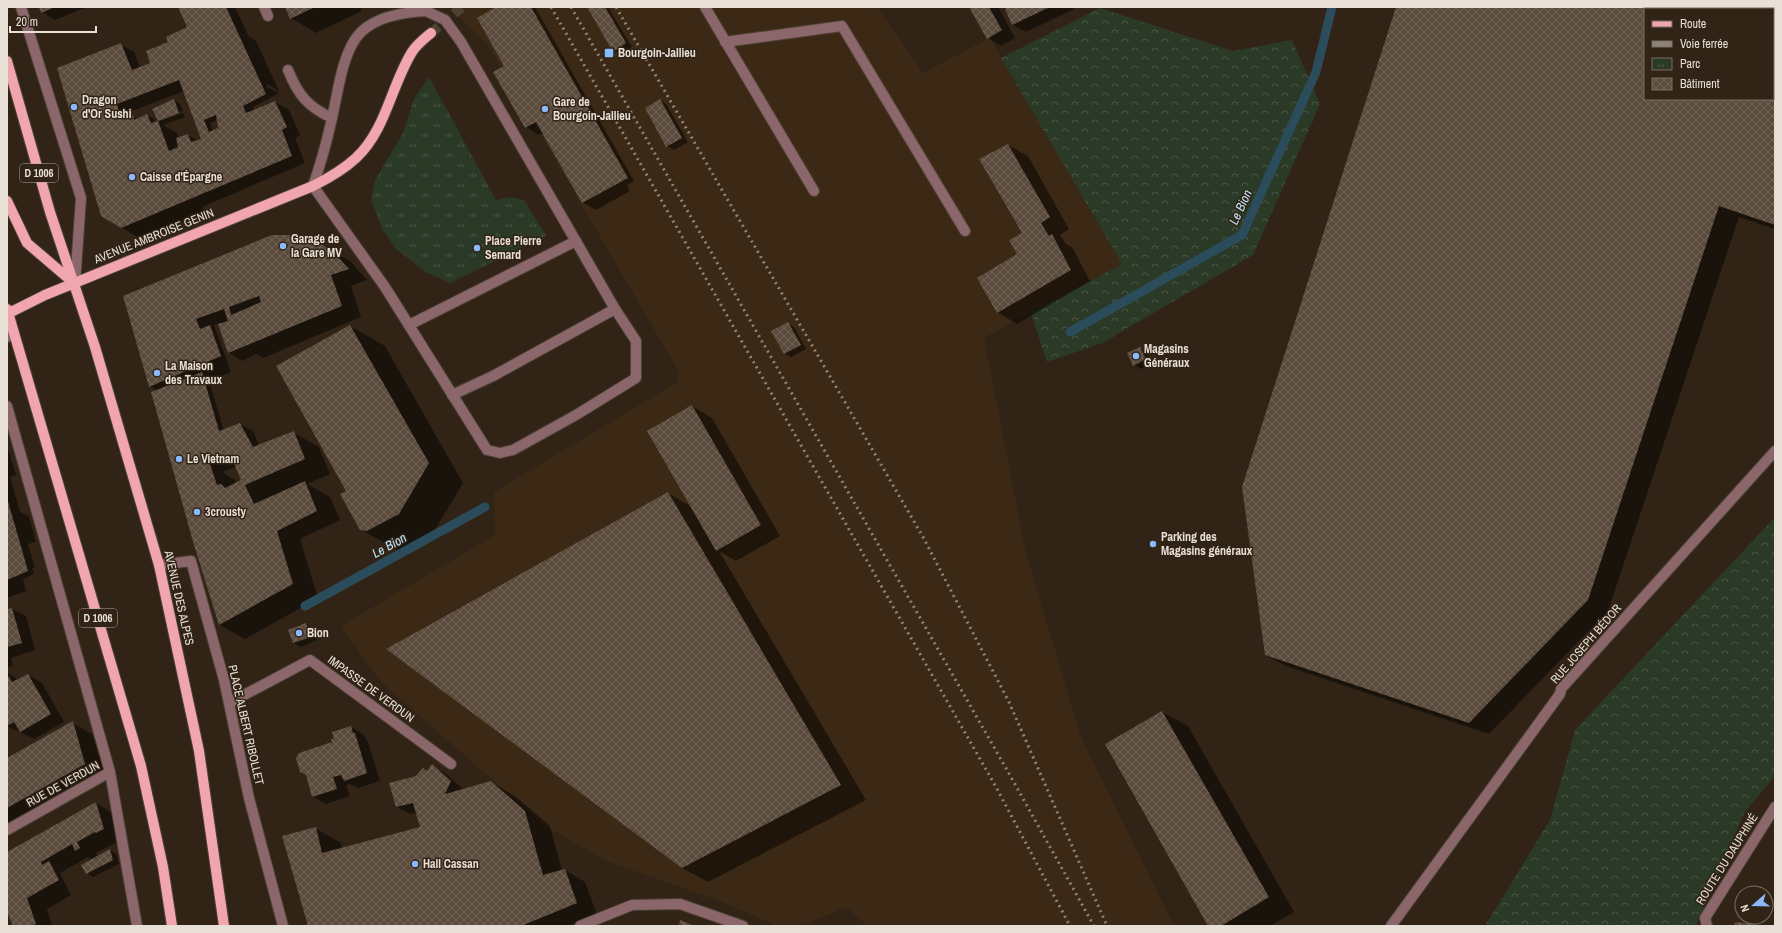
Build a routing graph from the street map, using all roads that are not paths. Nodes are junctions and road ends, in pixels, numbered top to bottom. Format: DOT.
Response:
graph roads {
  1 [pos="20,7"];
  2 [pos="705,7"];
  3 [pos="431,33"];
  4 [pos="725,42"];
  5 [pos="7,61"];
  6 [pos="288,70"];
  7 [pos="332,118"];
  8 [pos="313,186"];
  9 [pos="814,191"];
  10 [pos="7,201"];
  11 [pos="965,231"];
  12 [pos="576,241"];
  13 [pos="75,284"];
  14 [pos="615,308"];
  15 [pos="8,312"];
  16 [pos="409,325"];
  17 [pos="7,337"];
  18 [pos="452,395"];
  19 [pos="7,406"];
  20 [pos="1775,451"];
  21 [pos="159,565"];
  22 [pos="229,703"];
  23 [pos="451,764"];
  24 [pos="110,772"];
  25 [pos="1775,807"];
  26 [pos="7,830"];
  27 [pos="137,926"];
  28 [pos="172,926"];
  29 [pos="224,926"];
  30 [pos="283,926"];
  31 [pos="580,926"];
  32 [pos="743,926"];
  33 [pos="1390,926"];
  34 [pos="1707,926"];
  1 -- 13 [label="street"];
  2 -- 4 [label="street"];
  3 -- 8 [label="main road"];
  4 -- 9 [label="street"];
  4 -- 11 [label="street"];
  5 -- 13 [label="main road, AVENUE DES ALPES / D 1006"];
  6 -- 7 [label="street"];
  7 -- 8 [label="street"];
  7 -- 12 [label="street"];
  8 -- 13 [label="main road, AVENUE AMBROISE GENIN"];
  8 -- 16 [label="street"];
  10 -- 13 [label="main road"];
  12 -- 14 [label="street"];
  12 -- 16 [label="street"];
  13 -- 15 [label="main road, AVENUE AMBROISE GENIN"];
  13 -- 21 [label="main road, AVENUE DES ALPES / D 1006"];
  14 -- 18 [label="street"];
  14 -- 18 [label="street"];
  15 -- 17 [label="street"];
  15 -- 28 [label="main road, D 1006"];
  16 -- 18 [label="street"];
  19 -- 24 [label="street"];
  20 -- 33 [label="street, RUE JOSEPH BÉDOR"];
  21 -- 22 [label="street, PLACE ALBERT RIBOLLET"];
  21 -- 29 [label="main road, AVENUE DES ALPES / D 1006"];
  22 -- 23 [label="street, IMPASSE DE VERDUN"];
  22 -- 30 [label="street, PLACE ALBERT RIBOLLET"];
  24 -- 26 [label="street, RUE DE VERDUN"];
  24 -- 27 [label="street"];
  25 -- 34 [label="street, ROUTE DU DAUPHINÉ"];
  31 -- 32 [label="street"];
}
